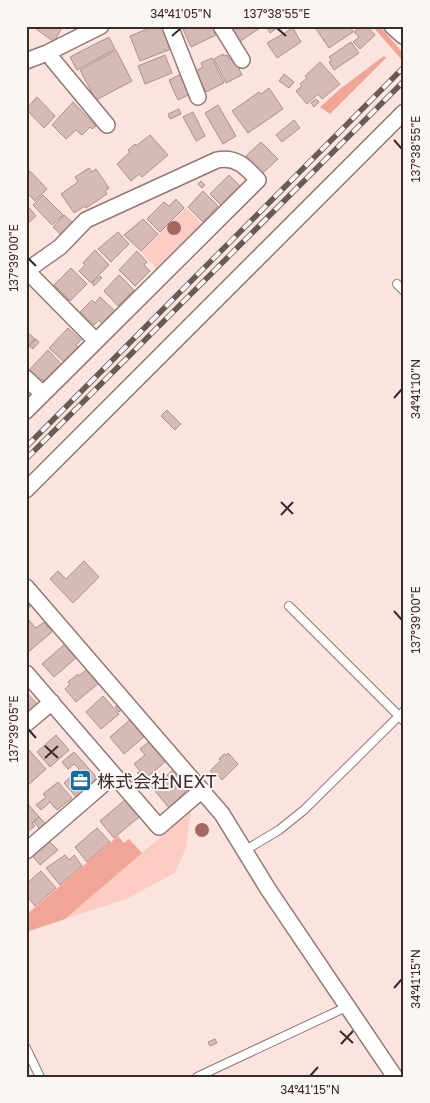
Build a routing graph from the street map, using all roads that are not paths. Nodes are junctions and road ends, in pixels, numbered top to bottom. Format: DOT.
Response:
graph roads {
  1 [pos="101,26"];
  2 [pos="170,26"];
  3 [pos="221,26"];
  4 [pos="49,52"];
  5 [pos="242,60"];
  6 [pos="26,61"];
  7 [pos="198,97"];
  8 [pos="404,112"];
  9 [pos="107,125"];
  10 [pos="27,271"];
  11 [pos="397,284"];
  12 [pos="404,291"];
  13 [pos="96,341"];
  14 [pos="26,378"];
  15 [pos="43,394"];
  16 [pos="26,411"];
  17 [pos="26,490"];
  18 [pos="26,587"];
  19 [pos="289,606"];
  20 [pos="26,673"];
  21 [pos="52,702"];
  22 [pos="402,716"];
  23 [pos="26,724"];
  24 [pos="114,775"];
  25 [pos="202,790"];
  26 [pos="244,850"];
  27 [pos="26,851"];
  28 [pos="347,1006"];
  29 [pos="26,1048"];
  30 [pos="40,1077"];
  31 [pos="197,1077"];
  32 [pos="395,1077"];
  1 -- 4 [label="street"];
  2 -- 7 [label="street"];
  3 -- 5 [label="street"];
  4 -- 6 [label="street"];
  4 -- 9 [label="street"];
  8 -- 17 [label="street"];
  10 -- 13 [label="street"];
  10 -- 13 [label="street"];
  11 -- 12 [label="lane"];
  13 -- 15 [label="street"];
  14 -- 15 [label="street"];
  15 -- 16 [label="street"];
  18 -- 25 [label="street"];
  19 -- 22 [label="lane"];
  20 -- 21 [label="street"];
  21 -- 23 [label="street"];
  21 -- 24 [label="street"];
  22 -- 26 [label="lane"];
  24 -- 25 [label="street"];
  24 -- 27 [label="street"];
  25 -- 26 [label="street"];
  26 -- 28 [label="street"];
  28 -- 31 [label="lane"];
  28 -- 32 [label="street"];
  29 -- 30 [label="lane"];
}
